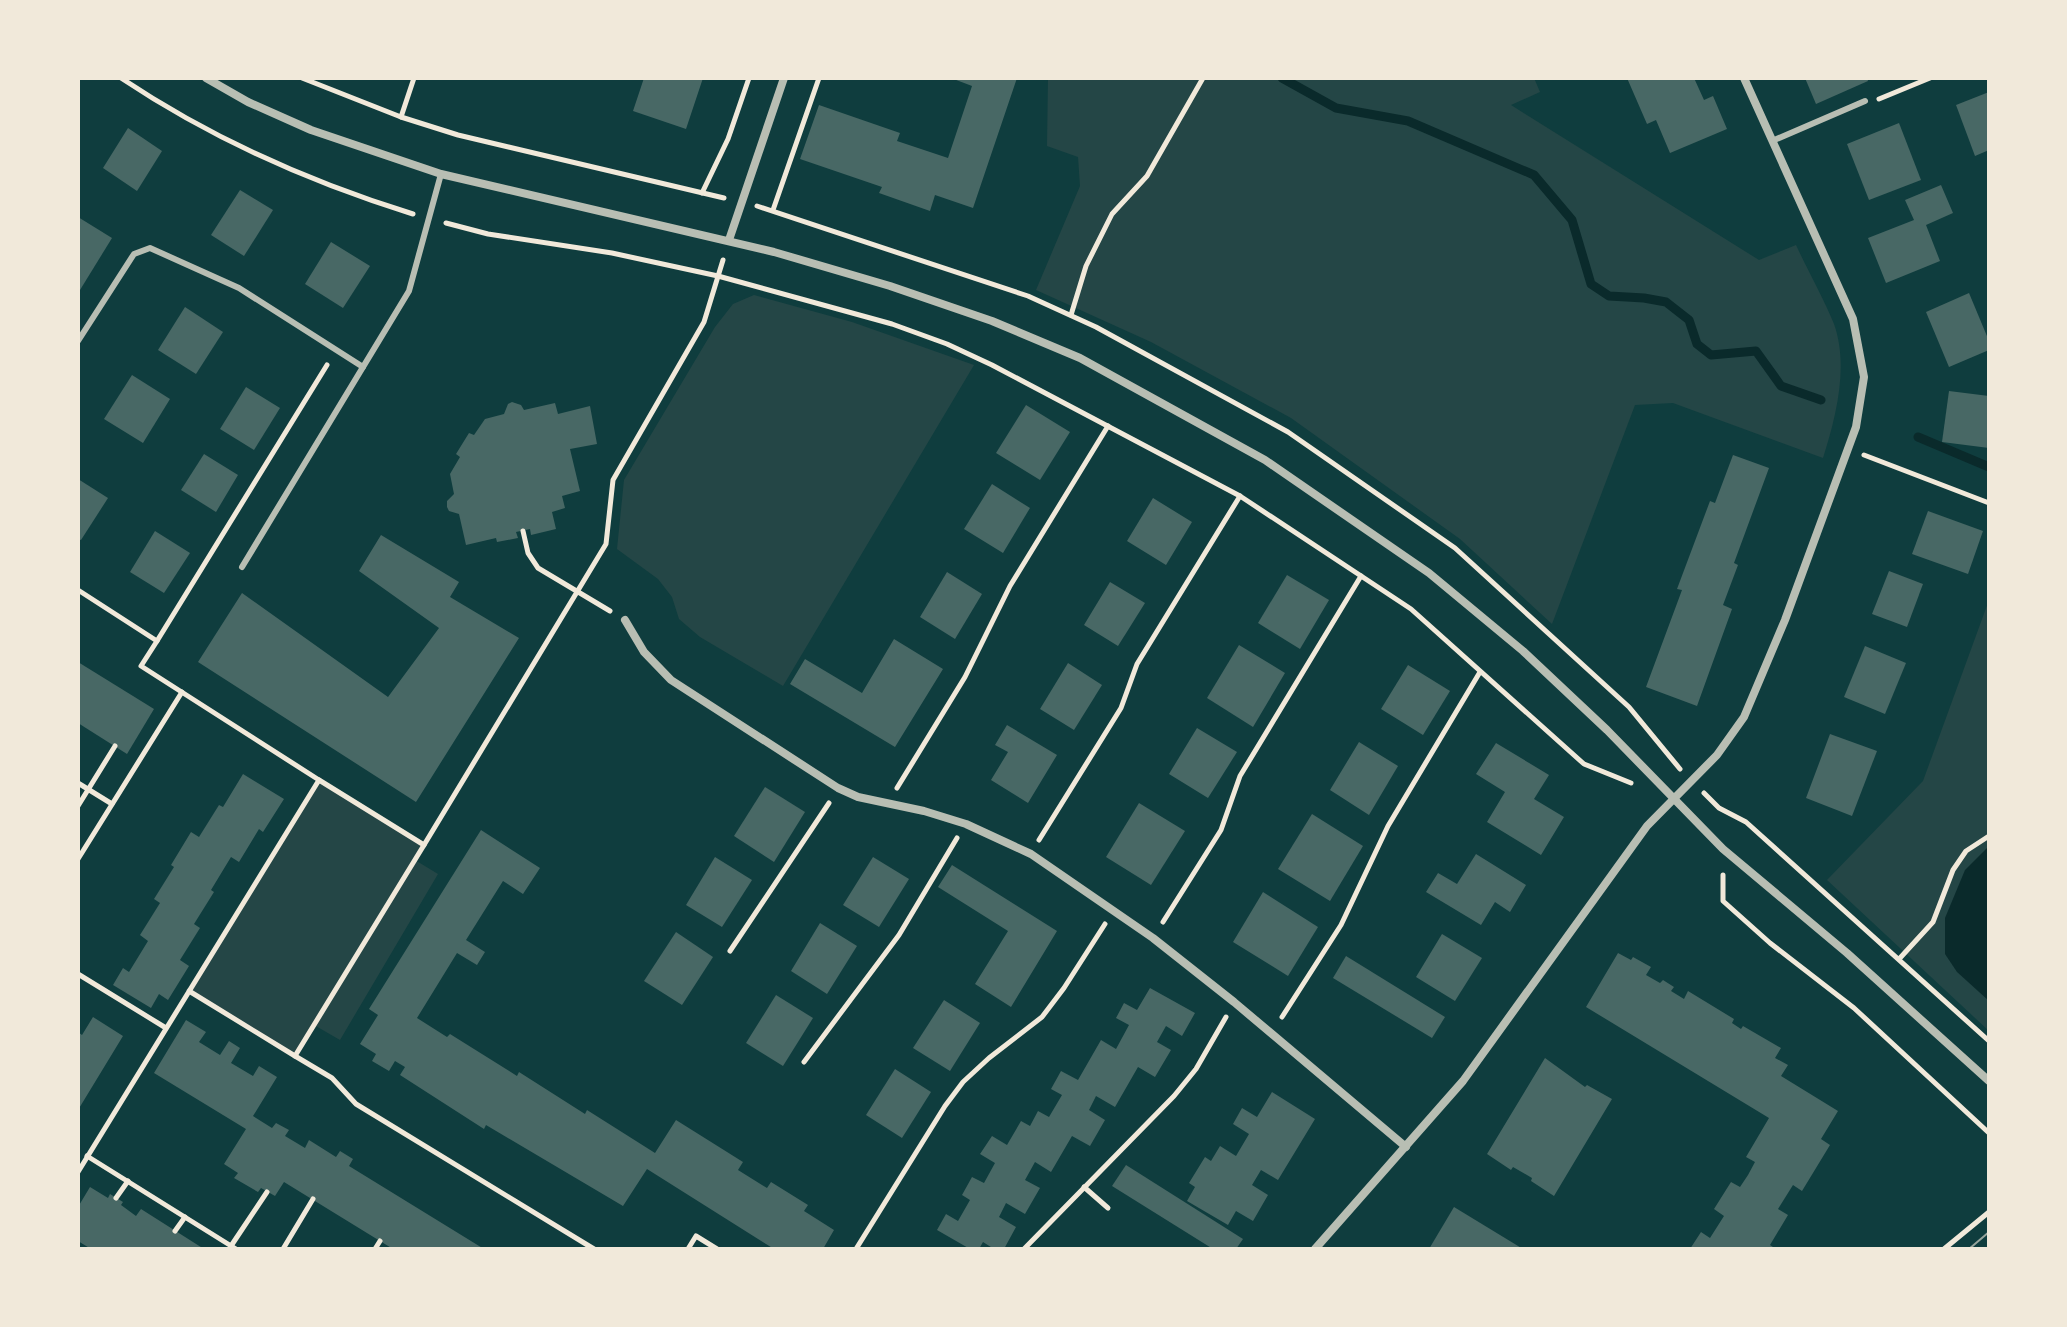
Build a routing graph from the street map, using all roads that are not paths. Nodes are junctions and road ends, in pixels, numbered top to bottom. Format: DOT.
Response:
graph roads {
  1 [pos="206,78"];
  2 [pos="784,78"];
  3 [pos="1744,78"];
  4 [pos="1865,101"];
  5 [pos="1772,141"];
  6 [pos="441,174"];
  7 [pos="729,240"];
  8 [pos="78,341"];
  9 [pos="363,367"];
  10 [pos="242,567"];
  11 [pos="625,620"];
  12 [pos="1672,799"];
  13 [pos="1989,1081"];
  14 [pos="1406,1147"];
  15 [pos="1315,1249"];
  1 -- 6 [label="street"];
  2 -- 7 [label="street"];
  3 -- 5 [label="street"];
  4 -- 5 [label="lane"];
  5 -- 12 [label="street"];
  6 -- 7 [label="street"];
  6 -- 9 [label="lane"];
  7 -- 12 [label="street"];
  8 -- 9 [label="lane"];
  9 -- 10 [label="lane"];
  11 -- 14 [label="street"];
  12 -- 13 [label="street"];
  12 -- 14 [label="street"];
  14 -- 15 [label="street"];
}
